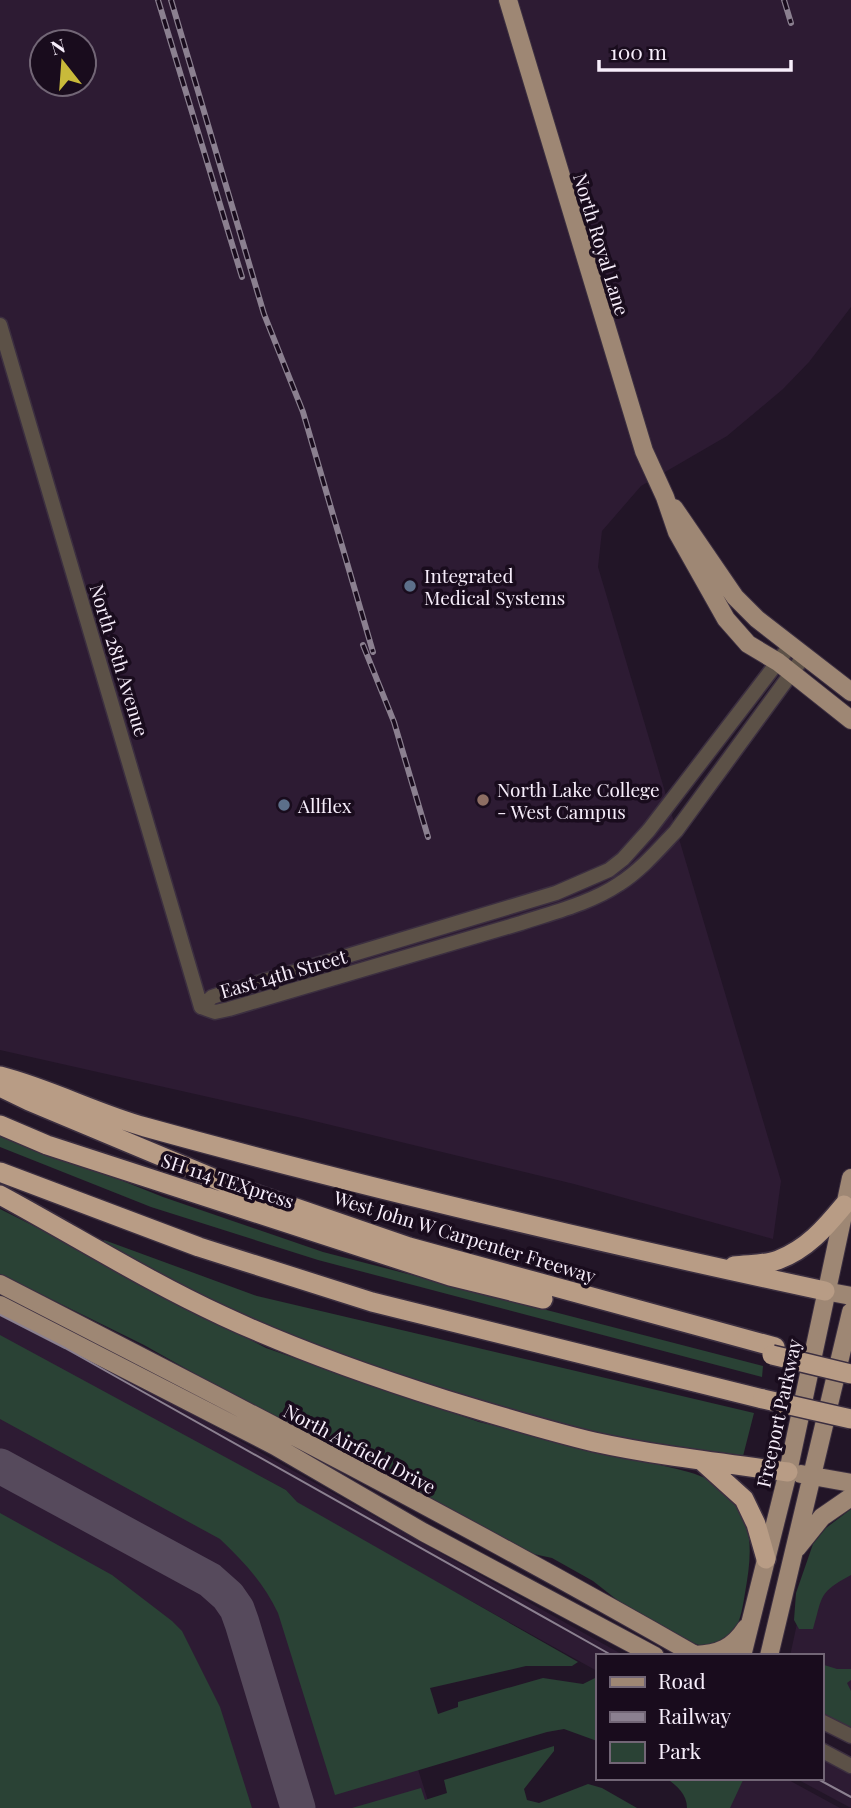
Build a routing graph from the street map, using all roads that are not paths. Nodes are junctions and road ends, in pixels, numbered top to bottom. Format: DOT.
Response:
graph roads {
  1 [pos="508,0"];
  2 [pos="0,325"];
  3 [pos="665,498"];
  4 [pos="797,651"];
  5 [pos="784,667"];
  6 [pos="851,692"];
  7 [pos="851,720"];
  8 [pos="201,1007"];
  9 [pos="0,1076"];
  10 [pos="0,1087"];
  11 [pos="0,1125"];
  12 [pos="0,1172"];
  13 [pos="851,1178"];
  14 [pos="0,1195"];
  15 [pos="844,1205"];
  16 [pos="719,1267"];
  17 [pos="0,1284"];
  18 [pos="825,1291"];
  19 [pos="851,1296"];
  20 [pos="0,1305"];
  21 [pos="851,1312"];
  22 [pos="774,1351"];
  23 [pos="851,1364"];
  24 [pos="851,1374"];
  25 [pos="851,1419"];
  26 [pos="702,1461"];
  27 [pos="788,1472"];
  28 [pos="811,1475"];
  29 [pos="851,1483"];
  30 [pos="851,1497"];
  31 [pos="792,1553"];
  32 [pos="766,1559"];
  33 [pos="750,1622"];
  34 [pos="651,1654"];
  35 [pos="694,1654"];
  36 [pos="703,1654"];
  37 [pos="742,1654"];
  38 [pos="769,1654"];
  39 [pos="823,1722"];
  40 [pos="851,1736"];
  41 [pos="823,1751"];
  42 [pos="851,1766"];
  1 -- 3 [label="main road, North Royal Lane"];
  2 -- 8 [label="street, North 28th Avenue"];
  3 -- 4 [label="main road, North Royal Lane"];
  3 -- 5 [label="main road, North Royal Lane"];
  4 -- 5 [label="street, East 14th Street"];
  4 -- 6 [label="main road, North Royal Lane"];
  5 -- 7 [label="main road, North Royal Lane"];
  5 -- 8 [label="street, East 14th Street"];
  5 -- 8 [label="street, East 14th Street"];
  9 -- 16 [label="highway"];
  10 -- 22 [label="highway, West John W Carpenter Freeway"];
  11 -- 22 [label="highway, SH 114 TEXpress"];
  12 -- 25 [label="highway, bridge"];
  13 -- 15 [label="main road, Freeport Parkway"];
  14 -- 26 [label="highway"];
  15 -- 16 [label="highway"];
  15 -- 18 [label="main road, Freeport Parkway"];
  16 -- 18 [label="highway"];
  17 -- 35 [label="main road, North Airfield Drive"];
  18 -- 19 [label="main road"];
  18 -- 27 [label="main road, Freeport Parkway"];
  20 -- 34 [label="main road, North Airfield Drive"];
  21 -- 28 [label="main road"];
  22 -- 23 [label="highway, West John W Carpenter Freeway"];
  22 -- 24 [label="highway, SH 114 TEXpress, bridge"];
  26 -- 27 [label="highway"];
  26 -- 32 [label="highway"];
  27 -- 28 [label="main road"];
  27 -- 32 [label="main road, Freeport Parkway"];
  28 -- 29 [label="main road"];
  28 -- 31 [label="main road"];
  30 -- 31 [label="main road"];
  31 -- 38 [label="main road"];
  32 -- 33 [label="main road, Freeport Parkway"];
  33 -- 36 [label="main road"];
  33 -- 37 [label="main road, Freeport Parkway"];
  39 -- 40 [label="street"];
  41 -- 42 [label="street"];
}
